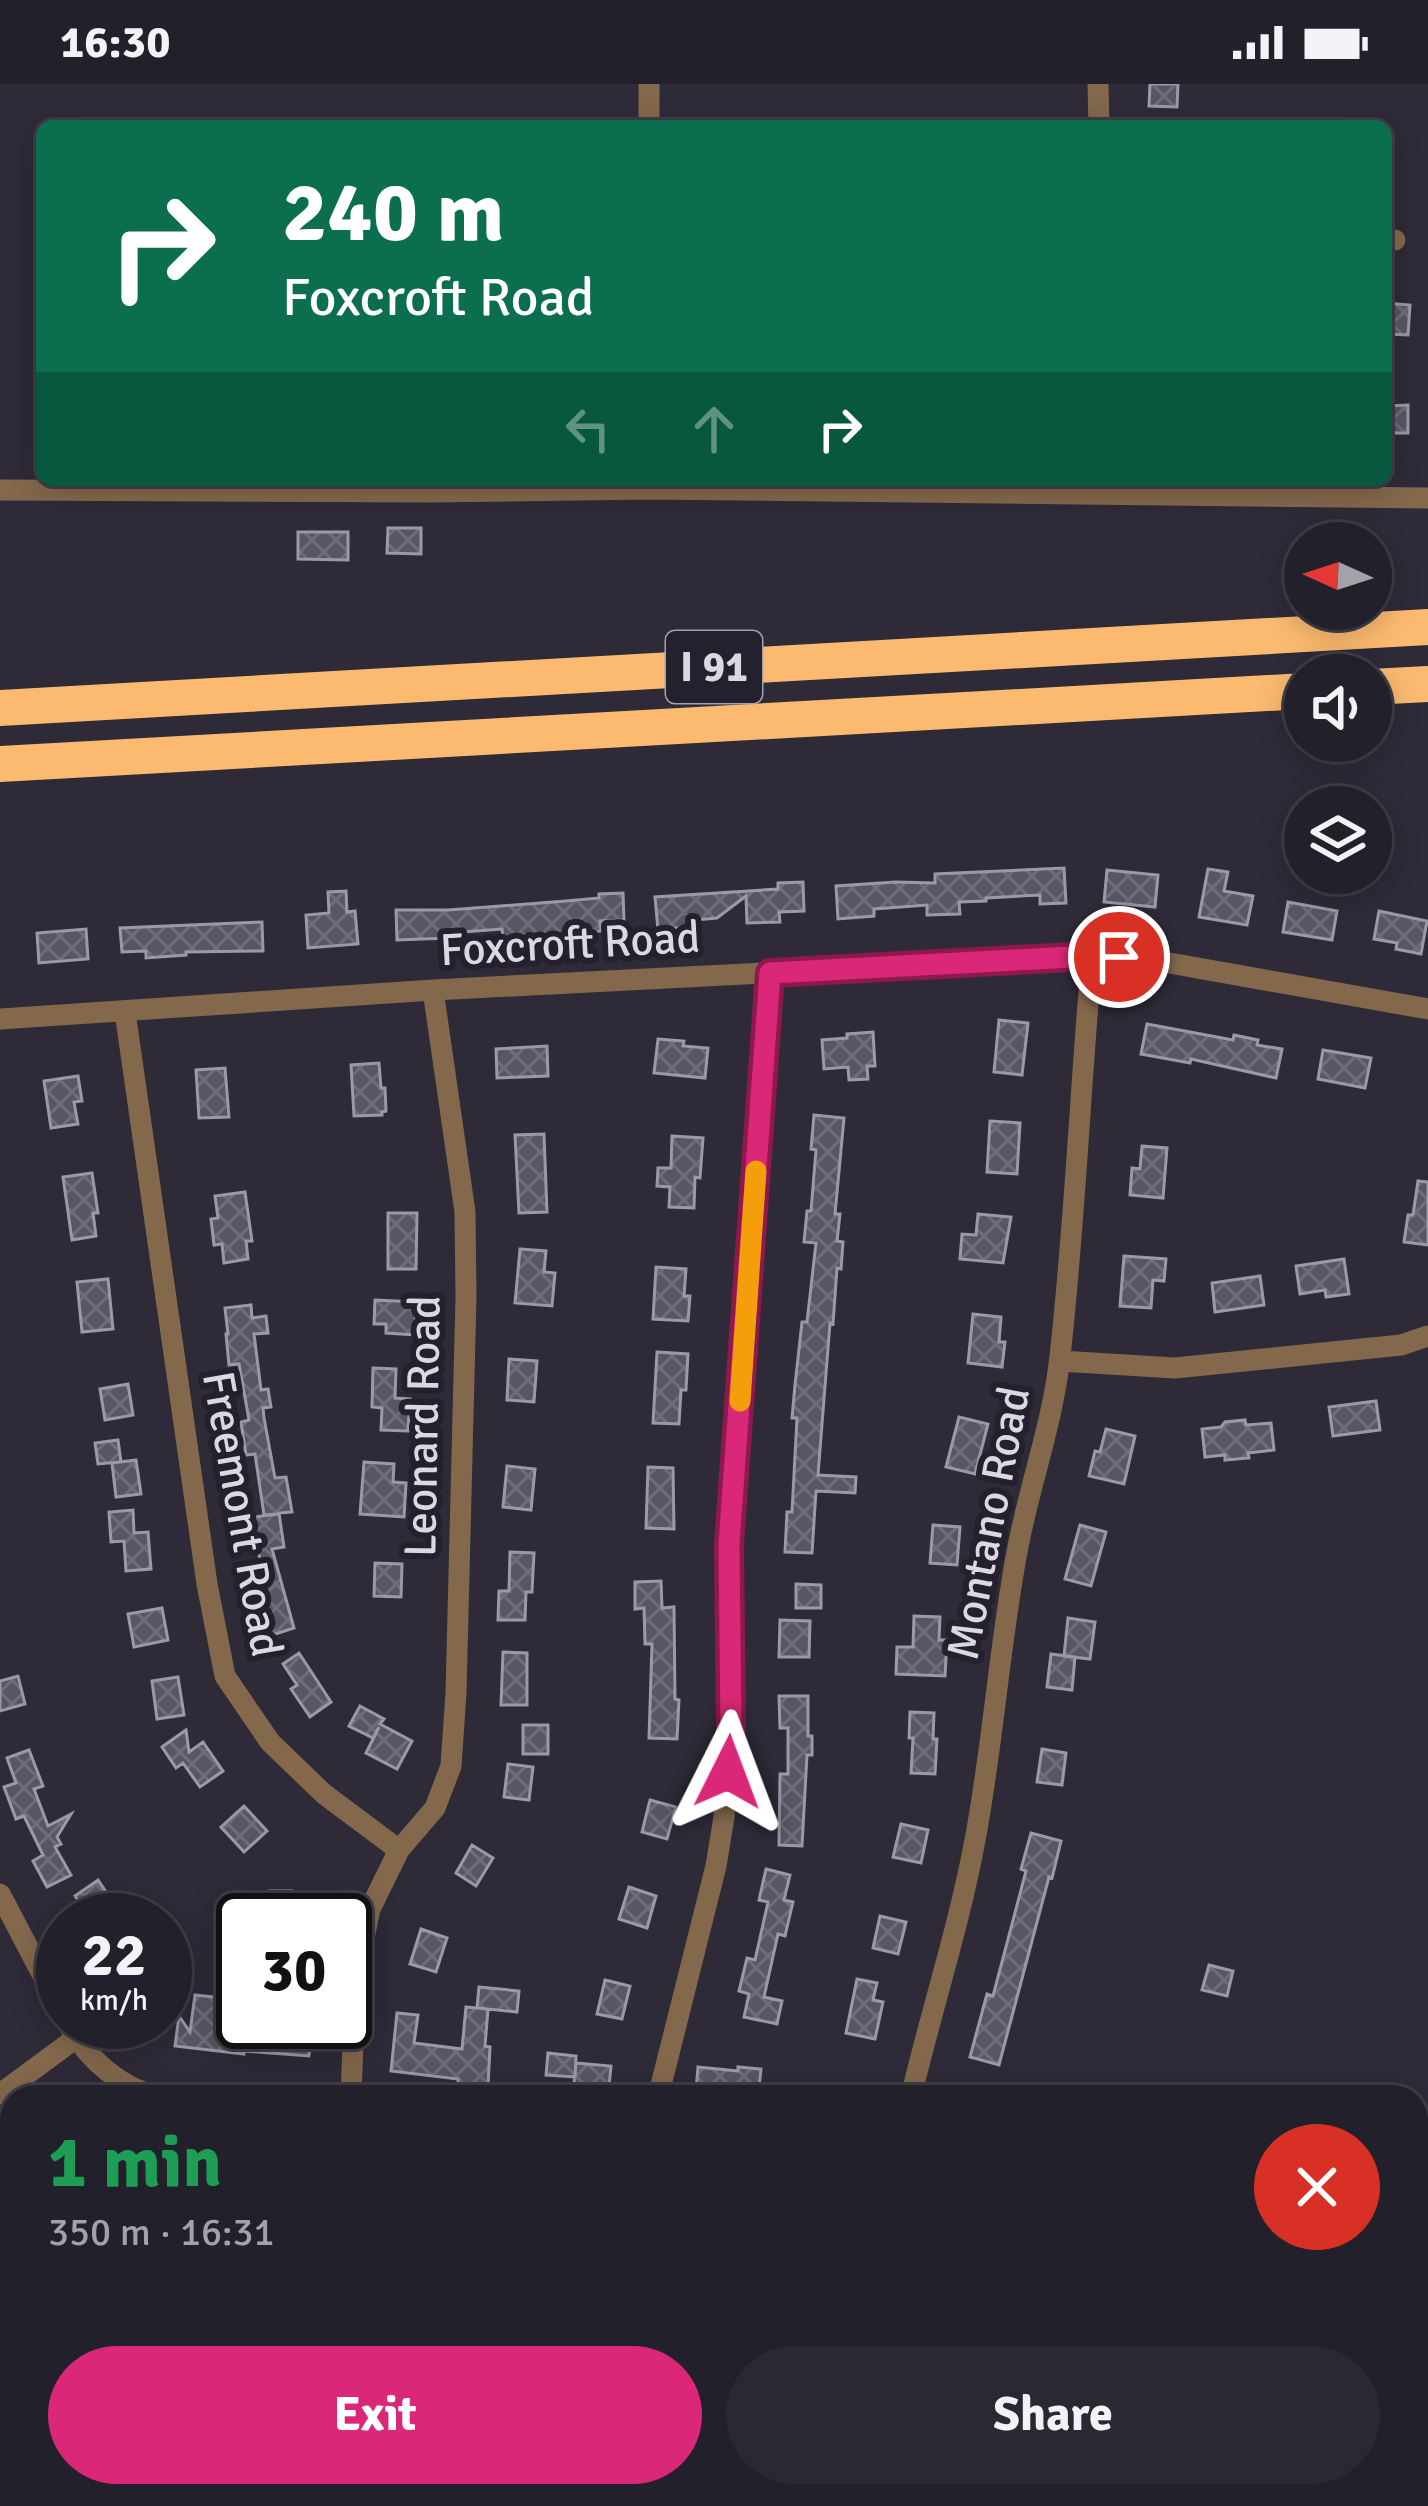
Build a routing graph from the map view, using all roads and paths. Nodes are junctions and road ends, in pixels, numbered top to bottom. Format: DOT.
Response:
graph roads {
  1 [pos="649,84"];
  2 [pos="1098,84"];
  3 [pos="649,120"];
  4 [pos="1099,120"];
  5 [pos="594,486"];
  6 [pos="760,486"];
  7 [pos="0,490"];
  8 [pos="1428,498"];
  9 [pos="1428,627"];
  10 [pos="1428,684"];
  11 [pos="1392,686"];
  12 [pos="1284,692"];
  13 [pos="0,708"];
  14 [pos="0,764"];
  15 [pos="1091,956"];
  16 [pos="770,973"];
  17 [pos="433,990"];
  18 [pos="1428,1010"];
  19 [pos="125,1012"];
  20 [pos="0,1019"];
  21 [pos="1428,1336"];
  22 [pos="1060,1360"];
  23 [pos="399,1850"];
  24 [pos="0,1894"];
  25 [pos="36,1962"];
  26 [pos="45,2049"];
  27 [pos="89,2049"];
  28 [pos="10,2085"];
  29 [pos="131,2085"];
  30 [pos="351,2085"];
  31 [pos="661,2085"];
  32 [pos="914,2085"];
  1 -- 3 [label="street"];
  2 -- 4 [label="street"];
  5 -- 7 [label="street"];
  6 -- 8 [label="street"];
  9 -- 13 [label="highway, I 91"];
  10 -- 11 [label="highway"];
  12 -- 14 [label="highway, I 91"];
  15 -- 16 [label="street, Foxcroft Road"];
  15 -- 18 [label="street, Foxcroft Road"];
  15 -- 22 [label="street, Montano Road"];
  16 -- 17 [label="street, Foxcroft Road"];
  16 -- 31 [label="street"];
  17 -- 19 [label="street, Foxcroft Road"];
  17 -- 23 [label="street, Leonard Road"];
  19 -- 20 [label="street, Foxcroft Road"];
  19 -- 23 [label="street, Freemont Road"];
  21 -- 22 [label="street"];
  22 -- 32 [label="street, Montano Road"];
  23 -- 30 [label="street"];
  24 -- 25 [label="street"];
  26 -- 28 [label="street"];
  27 -- 29 [label="street"];
}
